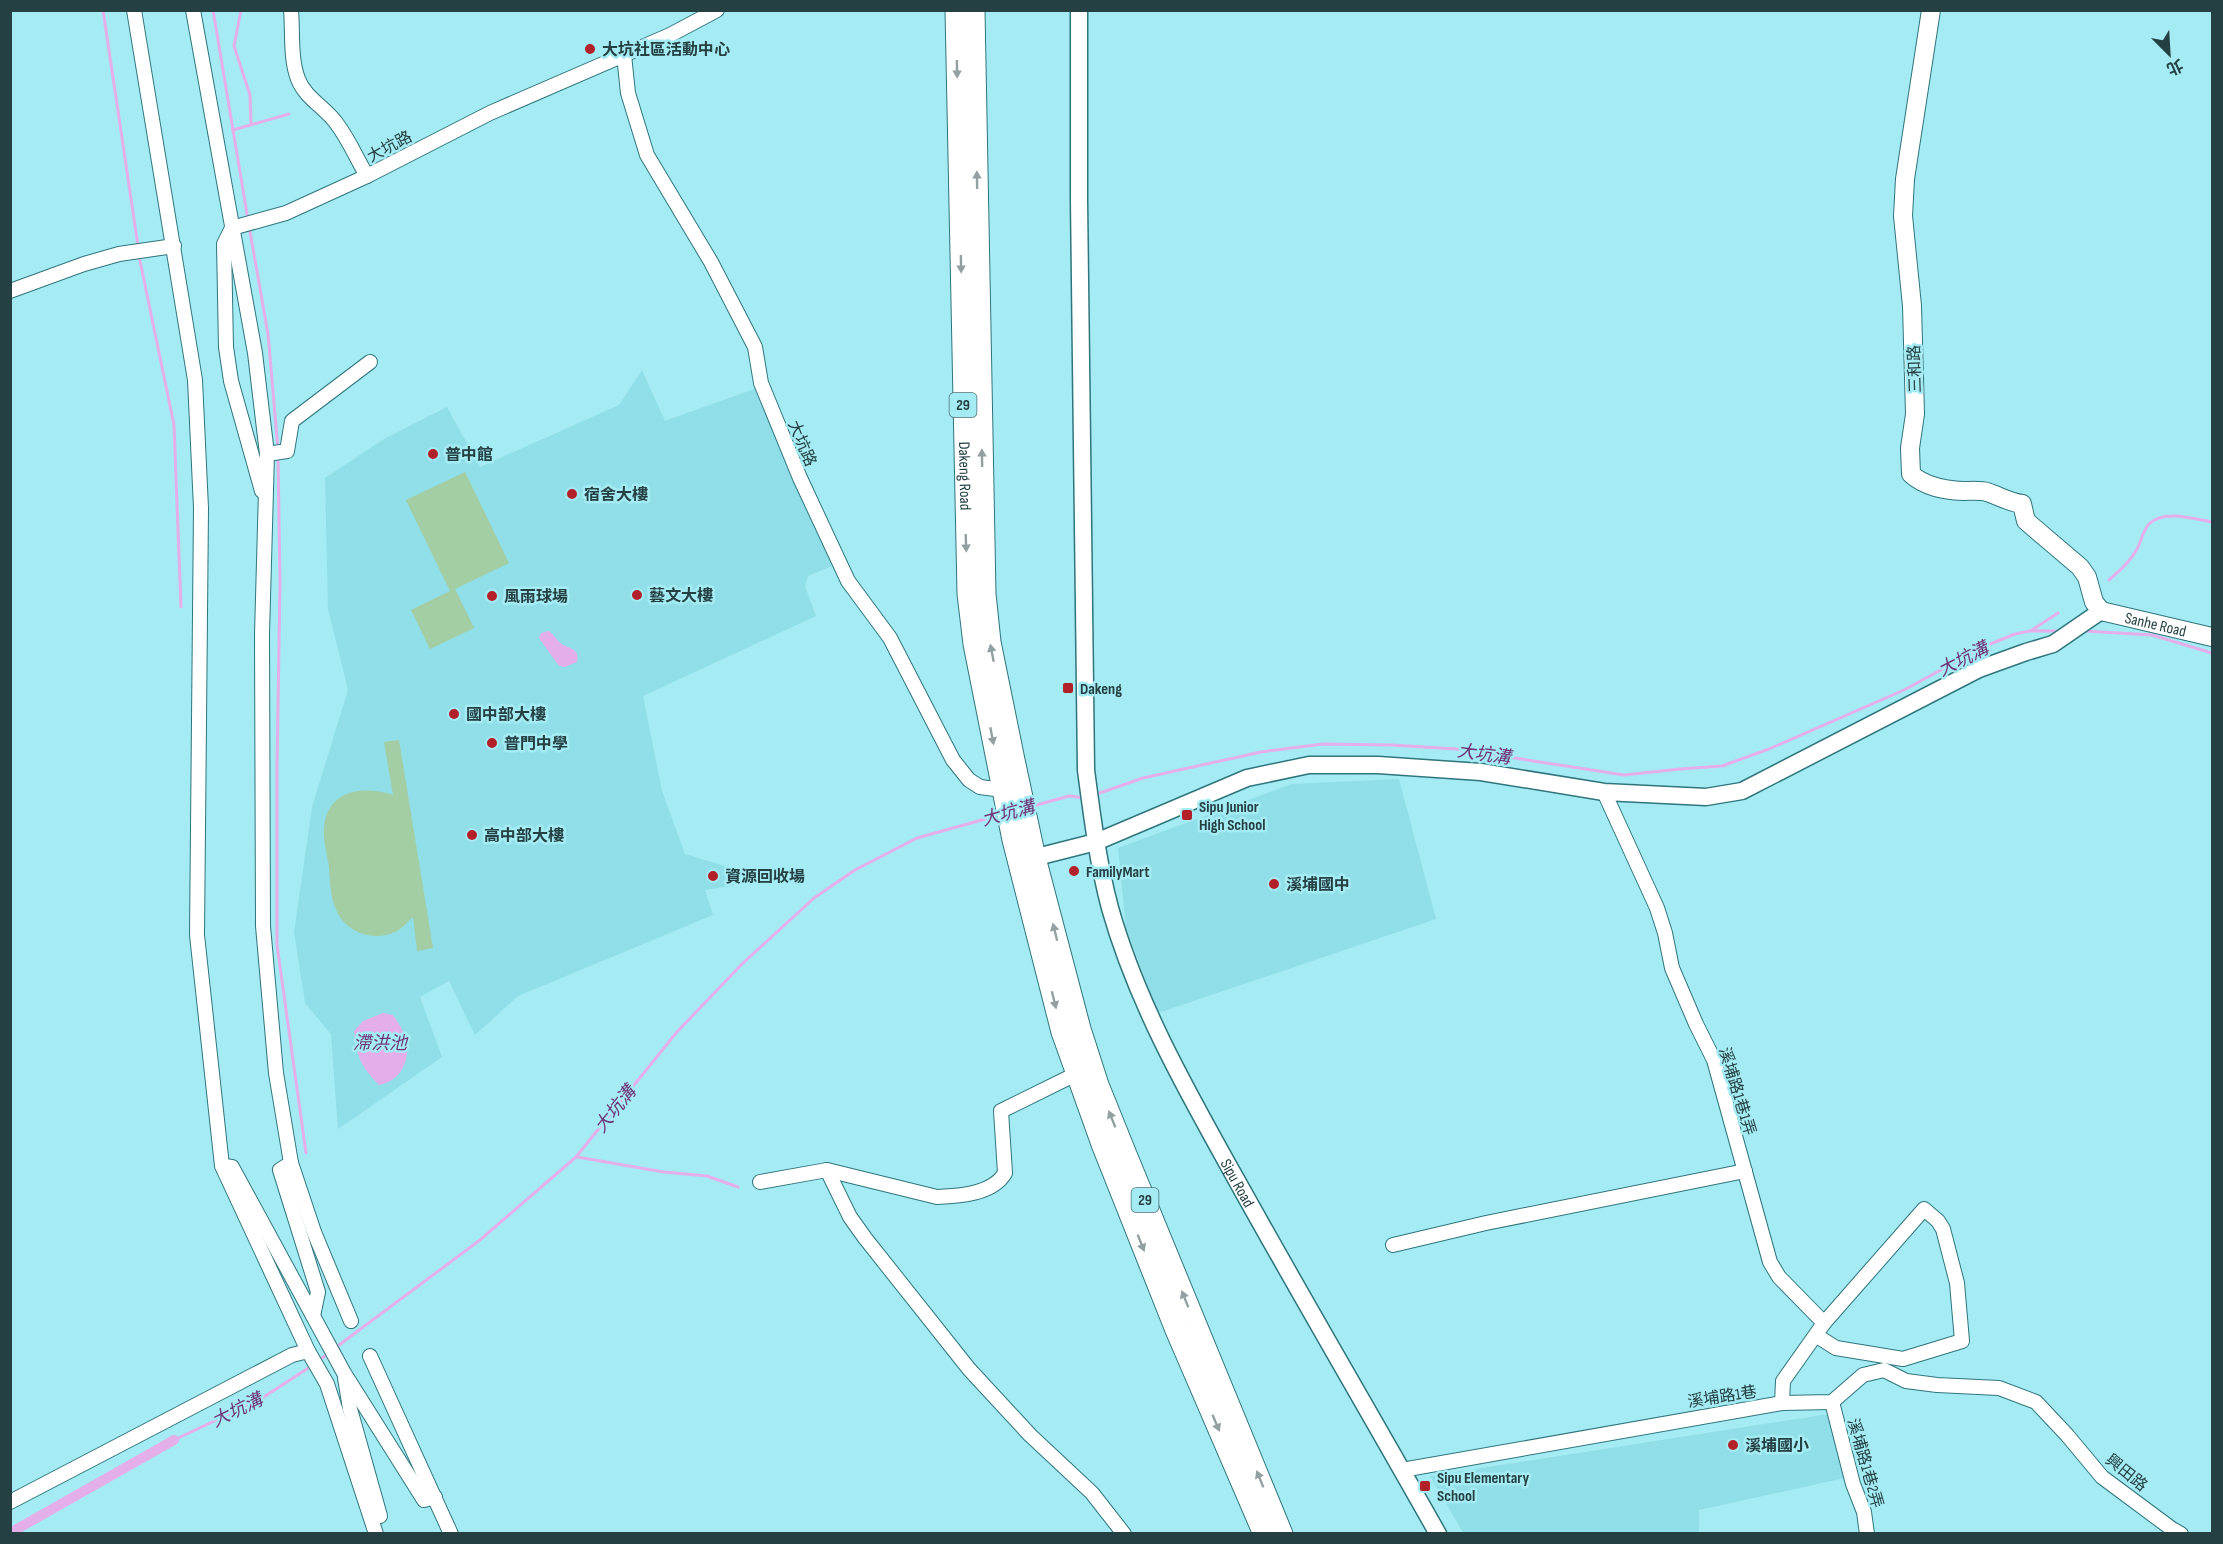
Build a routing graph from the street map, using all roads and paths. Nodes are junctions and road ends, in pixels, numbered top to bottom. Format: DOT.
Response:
graph roads {
  1 [pos="134,10"];
  2 [pos="193,10"];
  3 [pos="291,10"];
  4 [pos="717,10"];
  5 [pos="956,10"];
  6 [pos="974,10"];
  7 [pos="1079,10"];
  8 [pos="1931,10"];
  9 [pos="624,55"];
  10 [pos="367,176"];
  11 [pos="232,228"];
  12 [pos="174,246"];
  13 [pos="10,291"];
  14 [pos="370,362"];
  15 [pos="267,453"];
  16 [pos="265,504"];
  17 [pos="2095,615"];
  18 [pos="2212,637"];
  19 [pos="1012,790"];
  20 [pos="1604,792"];
  21 [pos="1096,842"];
  22 [pos="1027,860"];
  23 [pos="1076,1074"];
  24 [pos="291,1163"];
  25 [pos="222,1166"];
  26 [pos="827,1170"];
  27 [pos="1745,1171"];
  28 [pos="760,1182"];
  29 [pos="1393,1245"];
  30 [pos="313,1316"];
  31 [pos="351,1321"];
  32 [pos="1824,1323"];
  33 [pos="1817,1336"];
  34 [pos="308,1351"];
  35 [pos="370,1356"];
  36 [pos="345,1372"];
  37 [pos="1832,1402"];
  38 [pos="1782,1403"];
  39 [pos="1402,1470"];
  40 [pos="435,1497"];
  41 [pos="10,1502"];
  42 [pos="376,1533"];
  43 [pos="385,1533"];
  44 [pos="451,1533"];
  45 [pos="1124,1533"];
  46 [pos="1268,1533"];
  47 [pos="1438,1533"];
  48 [pos="1867,1533"];
  49 [pos="2181,1533"];
  1 -- 12 [label="street"];
  2 -- 11 [label="street"];
  3 -- 10 [label="street"];
  4 -- 9 [label="street, 大坑路"];
  5 -- 19 [label="main road, Dakeng Road / 29, one-way"];
  19 -- 6 [label="main road, Dakeng Road / 29, one-way"];
  7 -- 21 [label="street, Sipu Road"];
  8 -- 17 [label="main road, 三和路"];
  9 -- 10 [label="street, 大坑路"];
  9 -- 19 [label="street, 大坑路"];
  10 -- 11 [label="street, 大坑路"];
  11 -- 15 [label="street"];
  11 -- 16 [label="street"];
  12 -- 13 [label="street"];
  12 -- 25 [label="street"];
  14 -- 15 [label="street"];
  15 -- 16 [label="street"];
  16 -- 24 [label="street"];
  17 -- 18 [label="main road, Sanhe Road"];
  17 -- 20 [label="street"];
  19 -- 22 [label="main road, 29"];
  20 -- 21 [label="street"];
  20 -- 27 [label="street, 溪埔路1巷1弄"];
  21 -- 22 [label="street"];
  21 -- 39 [label="street, Sipu Road"];
  22 -- 23 [label="main road, 29, one-way"];
  46 -- 22 [label="main road, 29, one-way"];
  23 -- 26 [label="street"];
  23 -- 46 [label="main road, 29, one-way"];
  24 -- 30 [label="street"];
  24 -- 31 [label="street"];
  25 -- 30 [label="street"];
  25 -- 34 [label="street"];
  26 -- 28 [label="street"];
  26 -- 45 [label="street"];
  27 -- 29 [label="street"];
  27 -- 32 [label="street, 溪埔路1巷1弄"];
  30 -- 36 [label="street"];
  32 -- 33 [label="street"];
  32 -- 33 [label="street"];
  33 -- 38 [label="street"];
  34 -- 41 [label="street"];
  34 -- 42 [label="street"];
  35 -- 40 [label="street"];
  36 -- 40 [label="street"];
  36 -- 43 [label="street"];
  37 -- 38 [label="street, 溪埔路1巷"];
  37 -- 48 [label="street, 溪埔路1巷2弄"];
  37 -- 49 [label="street, 興田路"];
  38 -- 39 [label="street, 溪埔路1巷"];
  39 -- 47 [label="street, Sipu Road"];
  40 -- 44 [label="street"];
}
